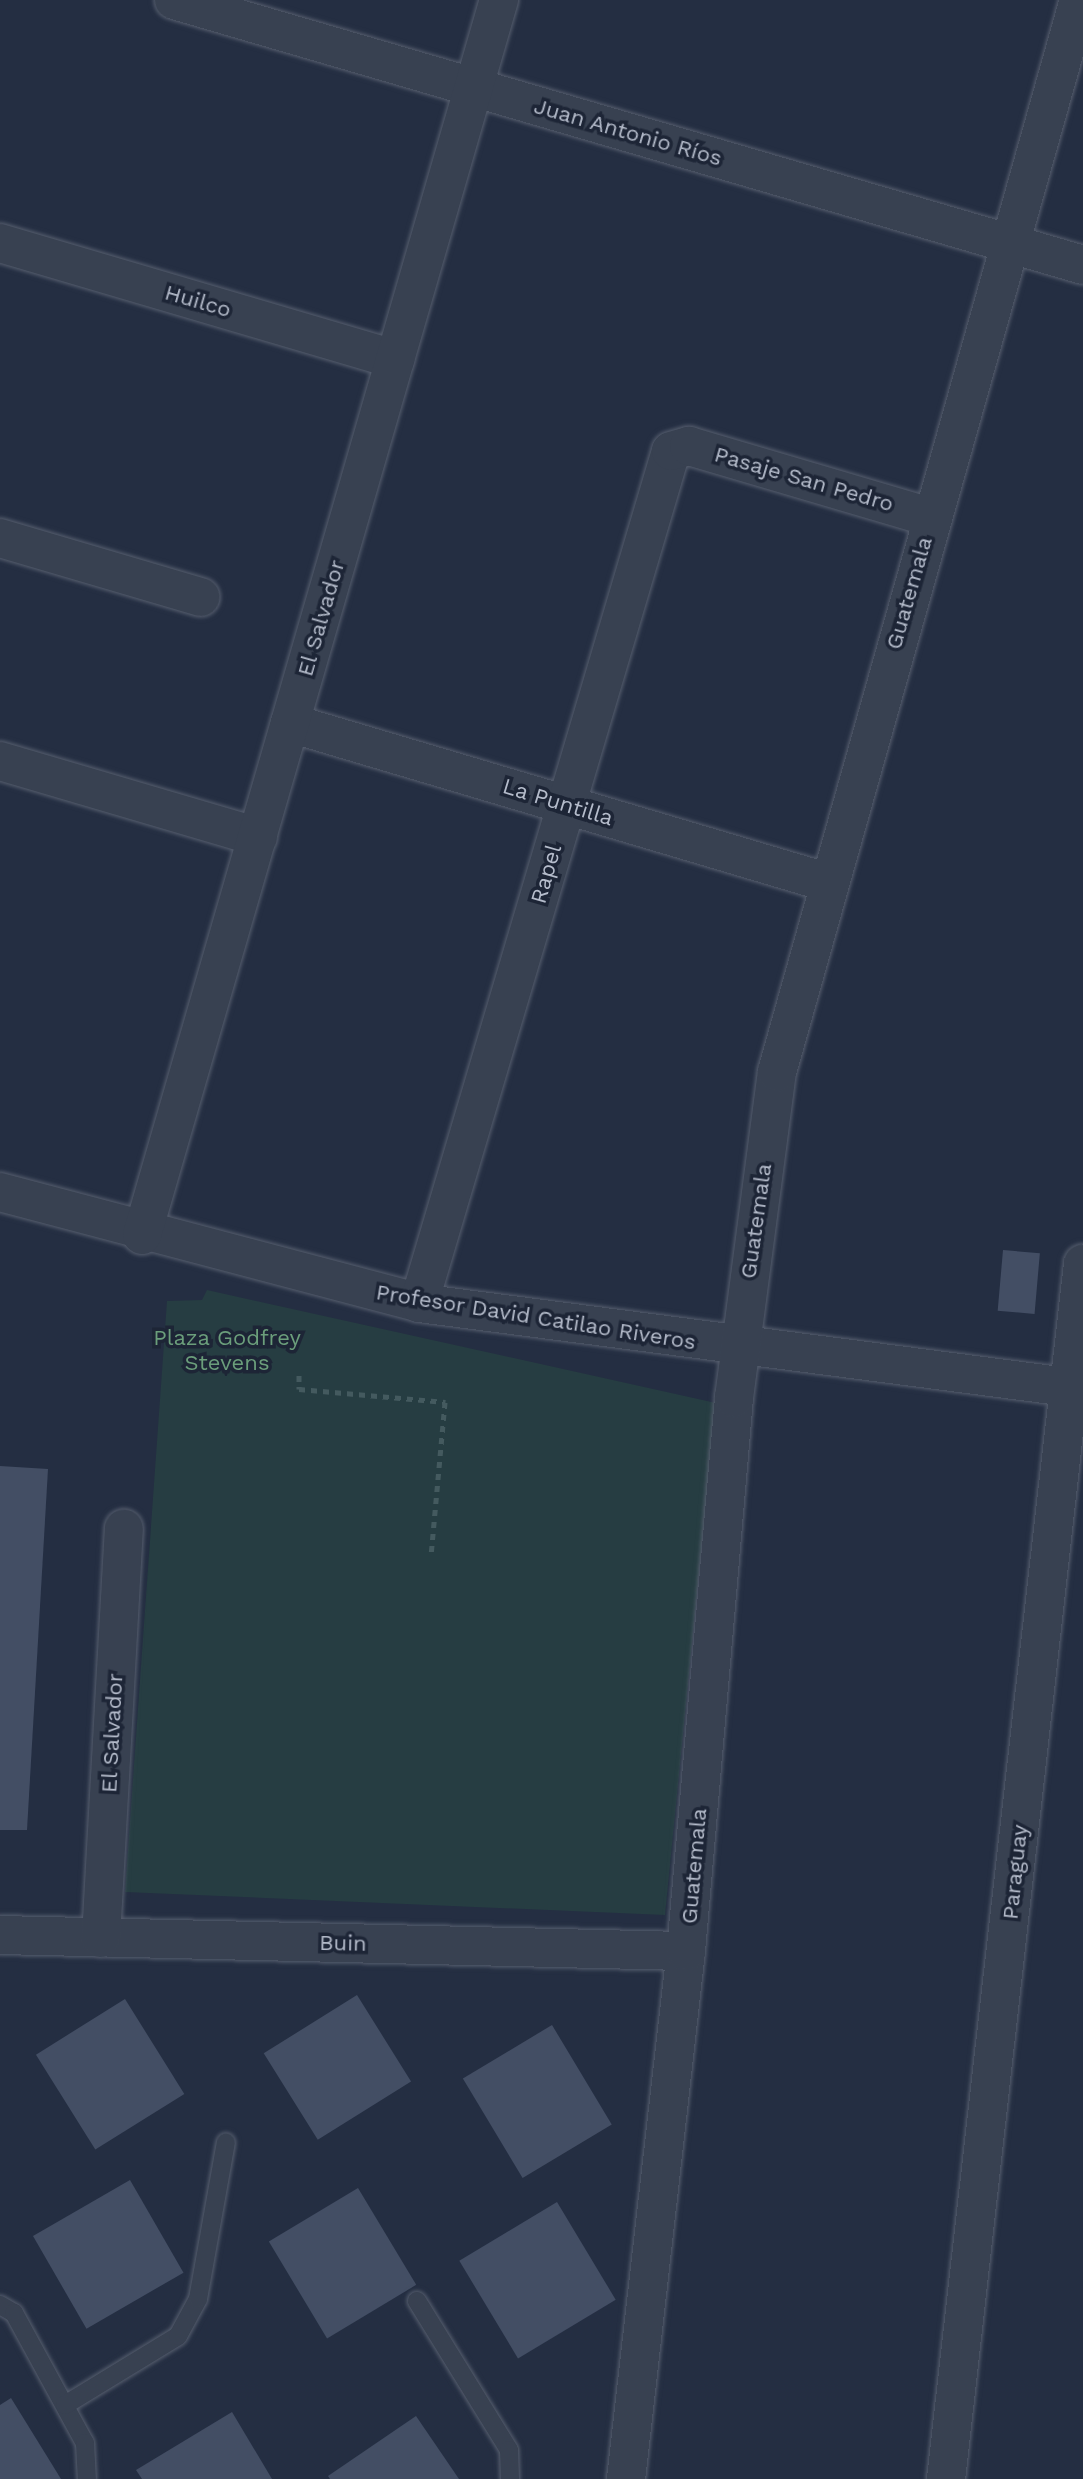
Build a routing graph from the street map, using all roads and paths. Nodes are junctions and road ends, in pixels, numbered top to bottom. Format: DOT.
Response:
graph roads {
  1 [pos="174,0"];
  2 [pos="499,0"];
  3 [pos="1079,0"];
  4 [pos="473,87"];
  5 [pos="0,243"];
  6 [pos="1010,243"];
  7 [pos="1083,265"];
  8 [pos="395,359"];
  9 [pos="676,447"];
  10 [pos="931,517"];
  11 [pos="0,538"];
  12 [pos="201,597"];
  13 [pos="290,723"];
  14 [pos="0,761"];
  15 [pos="566,805"];
  16 [pos="258,837"];
  17 [pos="826,882"];
  18 [pos="0,1192"];
  19 [pos="142,1235"];
  20 [pos="1083,1264"];
  21 [pos="419,1303"];
  22 [pos="740,1348"];
  23 [pos="299,1375"];
  24 [pos="1076,1388"];
  25 [pos="124,1529"];
  26 [pos="431,1556"];
  27 [pos="0,1935"];
  28 [pos="101,1938"];
  29 [pos="686,1951"];
  30 [pos="226,2142"];
  31 [pos="417,2301"];
  32 [pos="0,2305"];
  33 [pos="65,2405"];
  34 [pos="87,2479"];
  35 [pos="510,2479"];
  36 [pos="626,2479"];
  37 [pos="946,2479"];
  1 -- 4 [label="street, Juan Antonio Ríos"];
  2 -- 4 [label="street, El Salvador"];
  3 -- 6 [label="street, Guatemala"];
  4 -- 6 [label="street, Juan Antonio Ríos"];
  4 -- 8 [label="street, El Salvador"];
  5 -- 8 [label="street, Huilco"];
  6 -- 7 [label="street, Juan Antonio Ríos"];
  6 -- 10 [label="street, Guatemala"];
  8 -- 13 [label="street, El Salvador"];
  9 -- 10 [label="street, Pasaje San Pedro"];
  9 -- 15 [label="street, Rapel"];
  10 -- 17 [label="street, Guatemala"];
  11 -- 12 [label="street"];
  13 -- 15 [label="street, La Puntilla"];
  13 -- 16 [label="street, El Salvador"];
  14 -- 16 [label="street"];
  15 -- 17 [label="street, La Puntilla"];
  15 -- 21 [label="street, Rapel"];
  16 -- 19 [label="street, El Salvador"];
  17 -- 22 [label="street, Guatemala"];
  18 -- 19 [label="street, Profesor David Catilao Riveros"];
  19 -- 21 [label="street, Profesor David Catilao Riveros"];
  20 -- 24 [label="street, Paraguay"];
  21 -- 22 [label="street, Profesor David Catilao Riveros"];
  22 -- 24 [label="street, Profesor David Catilao Riveros"];
  22 -- 29 [label="street, Guatemala"];
  23 -- 26 [label="path"];
  24 -- 37 [label="street, Paraguay"];
  25 -- 28 [label="street, El Salvador"];
  27 -- 28 [label="street, Buin"];
  28 -- 29 [label="street, Buin"];
  29 -- 36 [label="street, Guatemala"];
  30 -- 33 [label="lane"];
  31 -- 35 [label="lane"];
  32 -- 33 [label="lane"];
  33 -- 34 [label="lane"];
}
